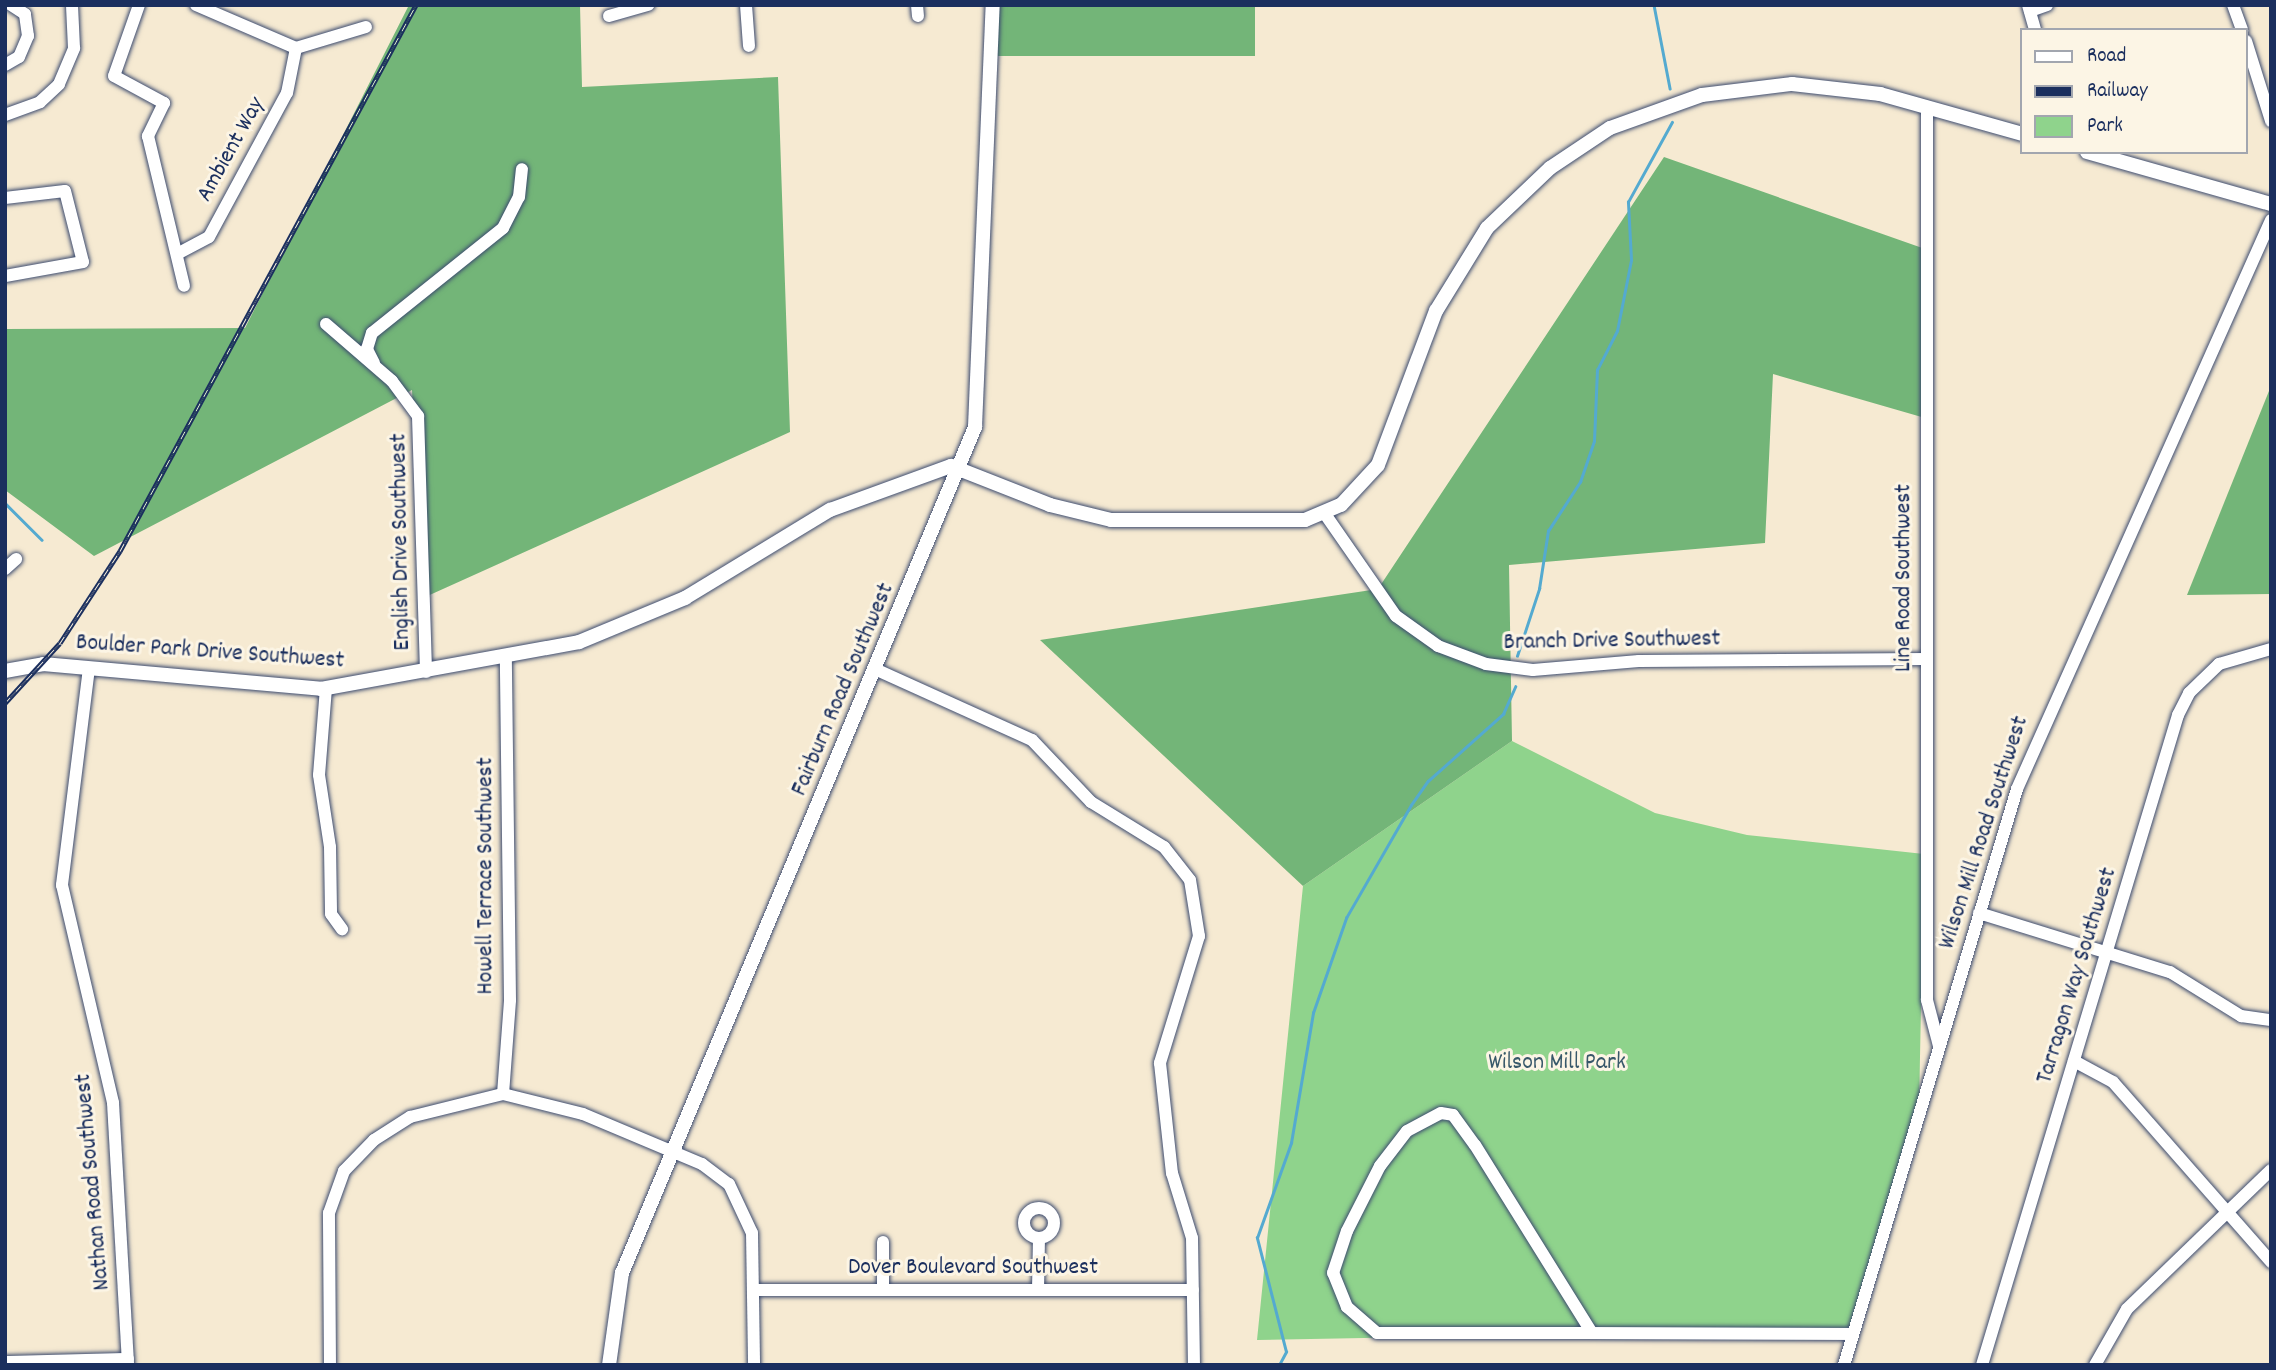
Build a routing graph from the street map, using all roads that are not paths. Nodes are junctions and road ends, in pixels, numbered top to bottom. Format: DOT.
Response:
graph roads {
  1 [pos="11,5"];
  2 [pos="72,5"];
  3 [pos="139,5"];
  4 [pos="196,5"];
  5 [pos="648,5"];
  6 [pos="746,5"];
  7 [pos="993,5"];
  8 [pos="2048,5"];
  9 [pos="2233,5"];
  10 [pos="2029,8"];
  11 [pos="609,16"];
  12 [pos="366,27"];
  13 [pos="2034,28"];
  14 [pos="2241,28"];
  15 [pos="749,46"];
  16 [pos="2248,47"];
  17 [pos="296,48"];
  18 [pos="5,65"];
  19 [pos="1927,107"];
  20 [pos="5,114"];
  21 [pos="2271,121"];
  22 [pos="2021,134"];
  23 [pos="2094,154"];
  24 [pos="522,169"];
  25 [pos="5,198"];
  26 [pos="2271,204"];
  27 [pos="2271,220"];
  28 [pos="177,254"];
  29 [pos="5,276"];
  30 [pos="184,286"];
  31 [pos="326,324"];
  32 [pos="375,366"];
  33 [pos="963,468"];
  34 [pos="1325,514"];
  35 [pos="16,559"];
  36 [pos="5,569"];
  37 [pos="2271,649"];
  38 [pos="506,657"];
  39 [pos="1926,659"];
  40 [pos="89,668"];
  41 [pos="877,670"];
  42 [pos="5,671"];
  43 [pos="426,673"];
  44 [pos="326,688"];
  45 [pos="1979,913"];
  46 [pos="342,929"];
  47 [pos="2107,952"];
  48 [pos="2271,1020"];
  49 [pos="1939,1046"];
  50 [pos="2074,1061"];
  51 [pos="503,1094"];
  52 [pos="673,1152"];
  53 [pos="2271,1170"];
  54 [pos="2227,1215"];
  55 [pos="1038,1238"];
  56 [pos="883,1242"];
  57 [pos="2271,1262"];
  58 [pos="753,1290"];
  59 [pos="883,1290"];
  60 [pos="1038,1290"];
  61 [pos="1193,1290"];
  62 [pos="1592,1333"];
  63 [pos="1853,1334"];
  64 [pos="5,1362"];
  65 [pos="128,1362"];
  66 [pos="330,1365"];
  67 [pos="609,1365"];
  68 [pos="754,1365"];
  69 [pos="1194,1365"];
  70 [pos="1844,1365"];
  71 [pos="1982,1365"];
  72 [pos="2095,1365"];
  1 -- 18 [label="street"];
  2 -- 20 [label="street"];
  3 -- 28 [label="street, Ambient Way"];
  4 -- 17 [label="street"];
  5 -- 11 [label="street"];
  6 -- 15 [label="street"];
  7 -- 33 [label="street, Fairburn Road Southwest"];
  8 -- 10 [label="street"];
  9 -- 14 [label="street"];
  10 -- 13 [label="street"];
  12 -- 17 [label="street"];
  16 -- 21 [label="street"];
  17 -- 28 [label="street, Ambient Way"];
  19 -- 22 [label="street"];
  19 -- 34 [label="street"];
  19 -- 39 [label="street, Line Road Southwest"];
  23 -- 26 [label="street"];
  24 -- 32 [label="street"];
  25 -- 29 [label="street"];
  27 -- 45 [label="street, Wilson Mill Road Southwest"];
  28 -- 30 [label="street, Ambient Way"];
  31 -- 32 [label="street, English Drive Southwest"];
  32 -- 43 [label="street, English Drive Southwest"];
  33 -- 34 [label="street"];
  33 -- 38 [label="street, Boulder Park Drive Southwest"];
  33 -- 41 [label="street, Fairburn Road Southwest"];
  34 -- 39 [label="street, Branch Drive Southwest"];
  35 -- 36 [label="street"];
  37 -- 47 [label="street, Tarragon Way Southwest"];
  38 -- 43 [label="street, Boulder Park Drive Southwest"];
  38 -- 51 [label="street, Howell Terrace Southwest"];
  39 -- 49 [label="street, Line Road Southwest"];
  40 -- 42 [label="street, Boulder Park Drive Southwest"];
  40 -- 44 [label="street, Boulder Park Drive Southwest"];
  40 -- 65 [label="street, Nathan Road Southwest"];
  41 -- 52 [label="street, Fairburn Road Southwest"];
  41 -- 61 [label="street"];
  43 -- 44 [label="street, Boulder Park Drive Southwest"];
  44 -- 46 [label="street"];
  45 -- 47 [label="street"];
  45 -- 49 [label="street, Wilson Mill Road Southwest"];
  47 -- 48 [label="street"];
  47 -- 50 [label="street, Tarragon Way Southwest"];
  49 -- 63 [label="street, Wilson Mill Road Southwest"];
  50 -- 54 [label="street"];
  50 -- 71 [label="street, Tarragon Way Southwest"];
  51 -- 52 [label="street"];
  51 -- 66 [label="street"];
  52 -- 58 [label="street"];
  52 -- 67 [label="street, Fairburn Road Southwest"];
  53 -- 54 [label="street"];
  54 -- 57 [label="street"];
  54 -- 72 [label="street"];
  55 -- 60 [label="street"];
  56 -- 59 [label="street"];
  58 -- 59 [label="street, Dover Boulevard Southwest"];
  58 -- 68 [label="street"];
  59 -- 60 [label="street, Dover Boulevard Southwest"];
  60 -- 61 [label="street, Dover Boulevard Southwest"];
  61 -- 69 [label="street"];
  62 -- 62 [label="street"];
  62 -- 63 [label="street"];
  63 -- 70 [label="street, Wilson Mill Road Southwest"];
  64 -- 65 [label="street"];
}
